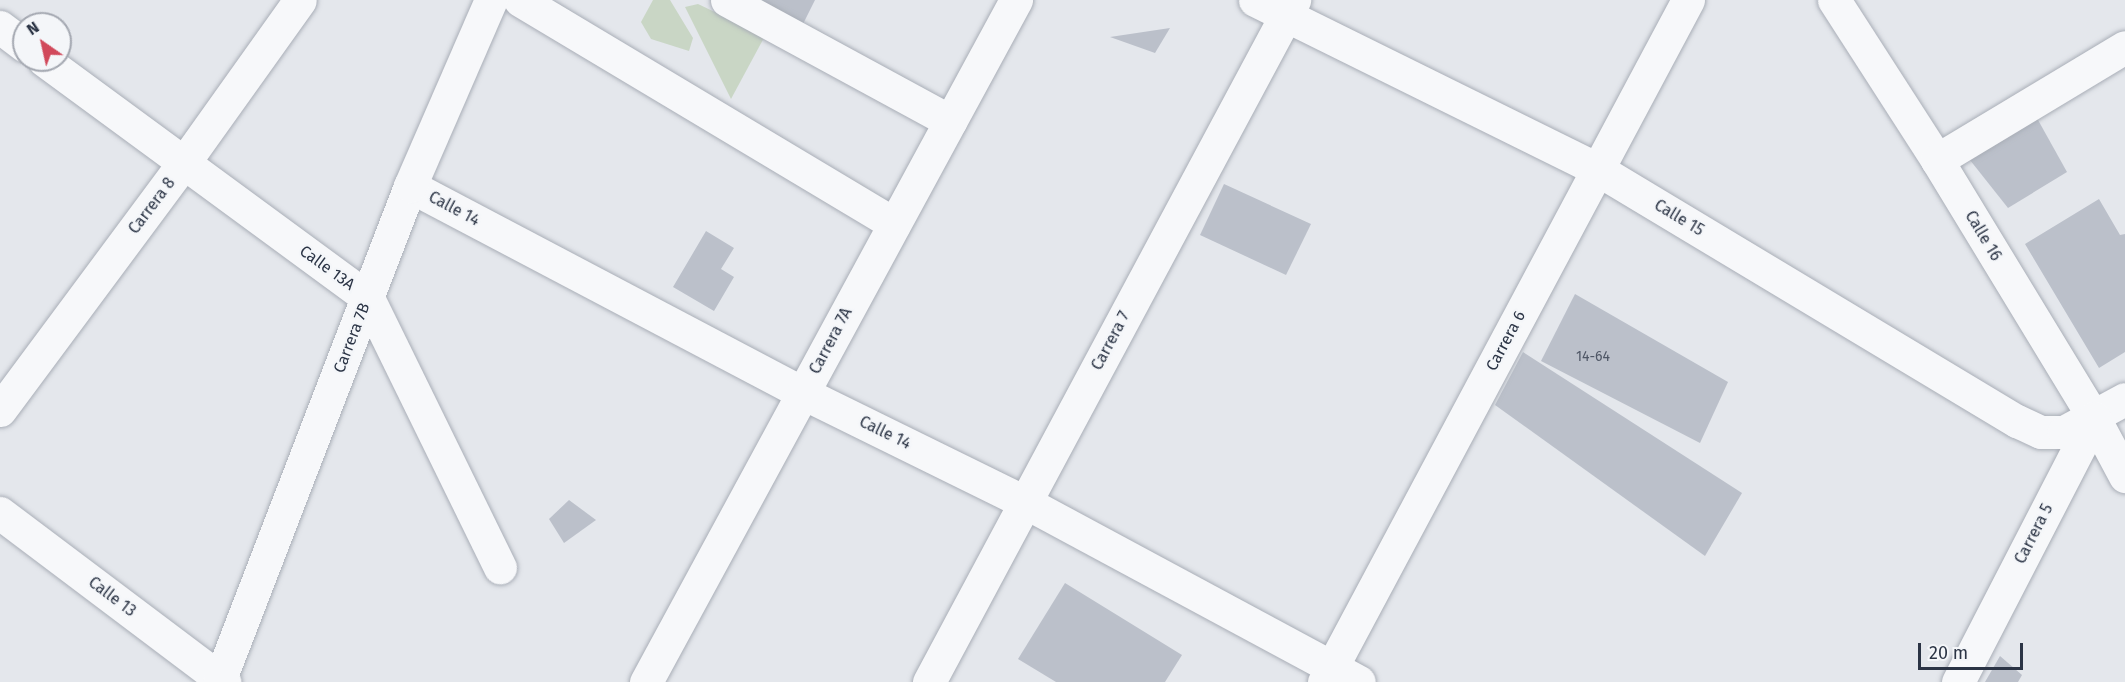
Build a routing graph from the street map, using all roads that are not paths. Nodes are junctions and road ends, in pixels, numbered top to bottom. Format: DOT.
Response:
graph roads {
  1 [pos="300,0"];
  2 [pos="491,0"];
  3 [pos="520,0"];
  4 [pos="727,0"];
  5 [pos="1016,0"];
  6 [pos="1255,0"];
  7 [pos="1688,0"];
  8 [pos="1834,0"];
  9 [pos="1290,8"];
  10 [pos="2125,46"];
  11 [pos="60,72"];
  12 [pos="950,121"];
  13 [pos="1937,160"];
  14 [pos="183,164"];
  15 [pos="1597,169"];
  16 [pos="410,186"];
  17 [pos="894,224"];
  18 [pos="368,298"];
  19 [pos="802,393"];
  20 [pos="2125,399"];
  21 [pos="0,410"];
  22 [pos="2094,418"];
  23 [pos="2125,476"];
  24 [pos="1025,502"];
  25 [pos="0,513"];
  26 [pos="500,567"];
  27 [pos="1338,677"];
  28 [pos="222,680"];
  29 [pos="646,682"];
  30 [pos="929,682"];
  31 [pos="1958,682"];
  1 -- 14 [label="street, Carrera 8"];
  2 -- 16 [label="street, Carrera 7B"];
  3 -- 17 [label="street"];
  4 -- 12 [label="street"];
  5 -- 12 [label="street, Carrera 7A"];
  6 -- 9 [label="street, Calle 15"];
  7 -- 15 [label="street, Carrera 6"];
  8 -- 13 [label="street, Calle 16"];
  9 -- 15 [label="street, Calle 15"];
  9 -- 24 [label="street, Carrera 7"];
  10 -- 13 [label="street"];
  11 -- 14 [label="street, Calle 13A"];
  12 -- 17 [label="street, Carrera 7A"];
  13 -- 22 [label="street, Calle 16"];
  14 -- 18 [label="street, Calle 13A"];
  14 -- 21 [label="street, Carrera 8"];
  15 -- 22 [label="street, Calle 15"];
  15 -- 27 [label="street, Carrera 6"];
  16 -- 18 [label="street, Carrera 7B"];
  16 -- 19 [label="street, Calle 14"];
  17 -- 19 [label="street, Carrera 7A"];
  18 -- 26 [label="street, Calle 13A"];
  18 -- 28 [label="street, Carrera 7B"];
  19 -- 24 [label="street, Calle 14"];
  19 -- 29 [label="street, Carrera 7A"];
  20 -- 22 [label="street"];
  22 -- 23 [label="street, Calle 16"];
  22 -- 31 [label="street, Carrera 5"];
  24 -- 27 [label="street, Calle 14"];
  24 -- 30 [label="street, Carrera 7"];
  25 -- 28 [label="street, Calle 13"];
}
